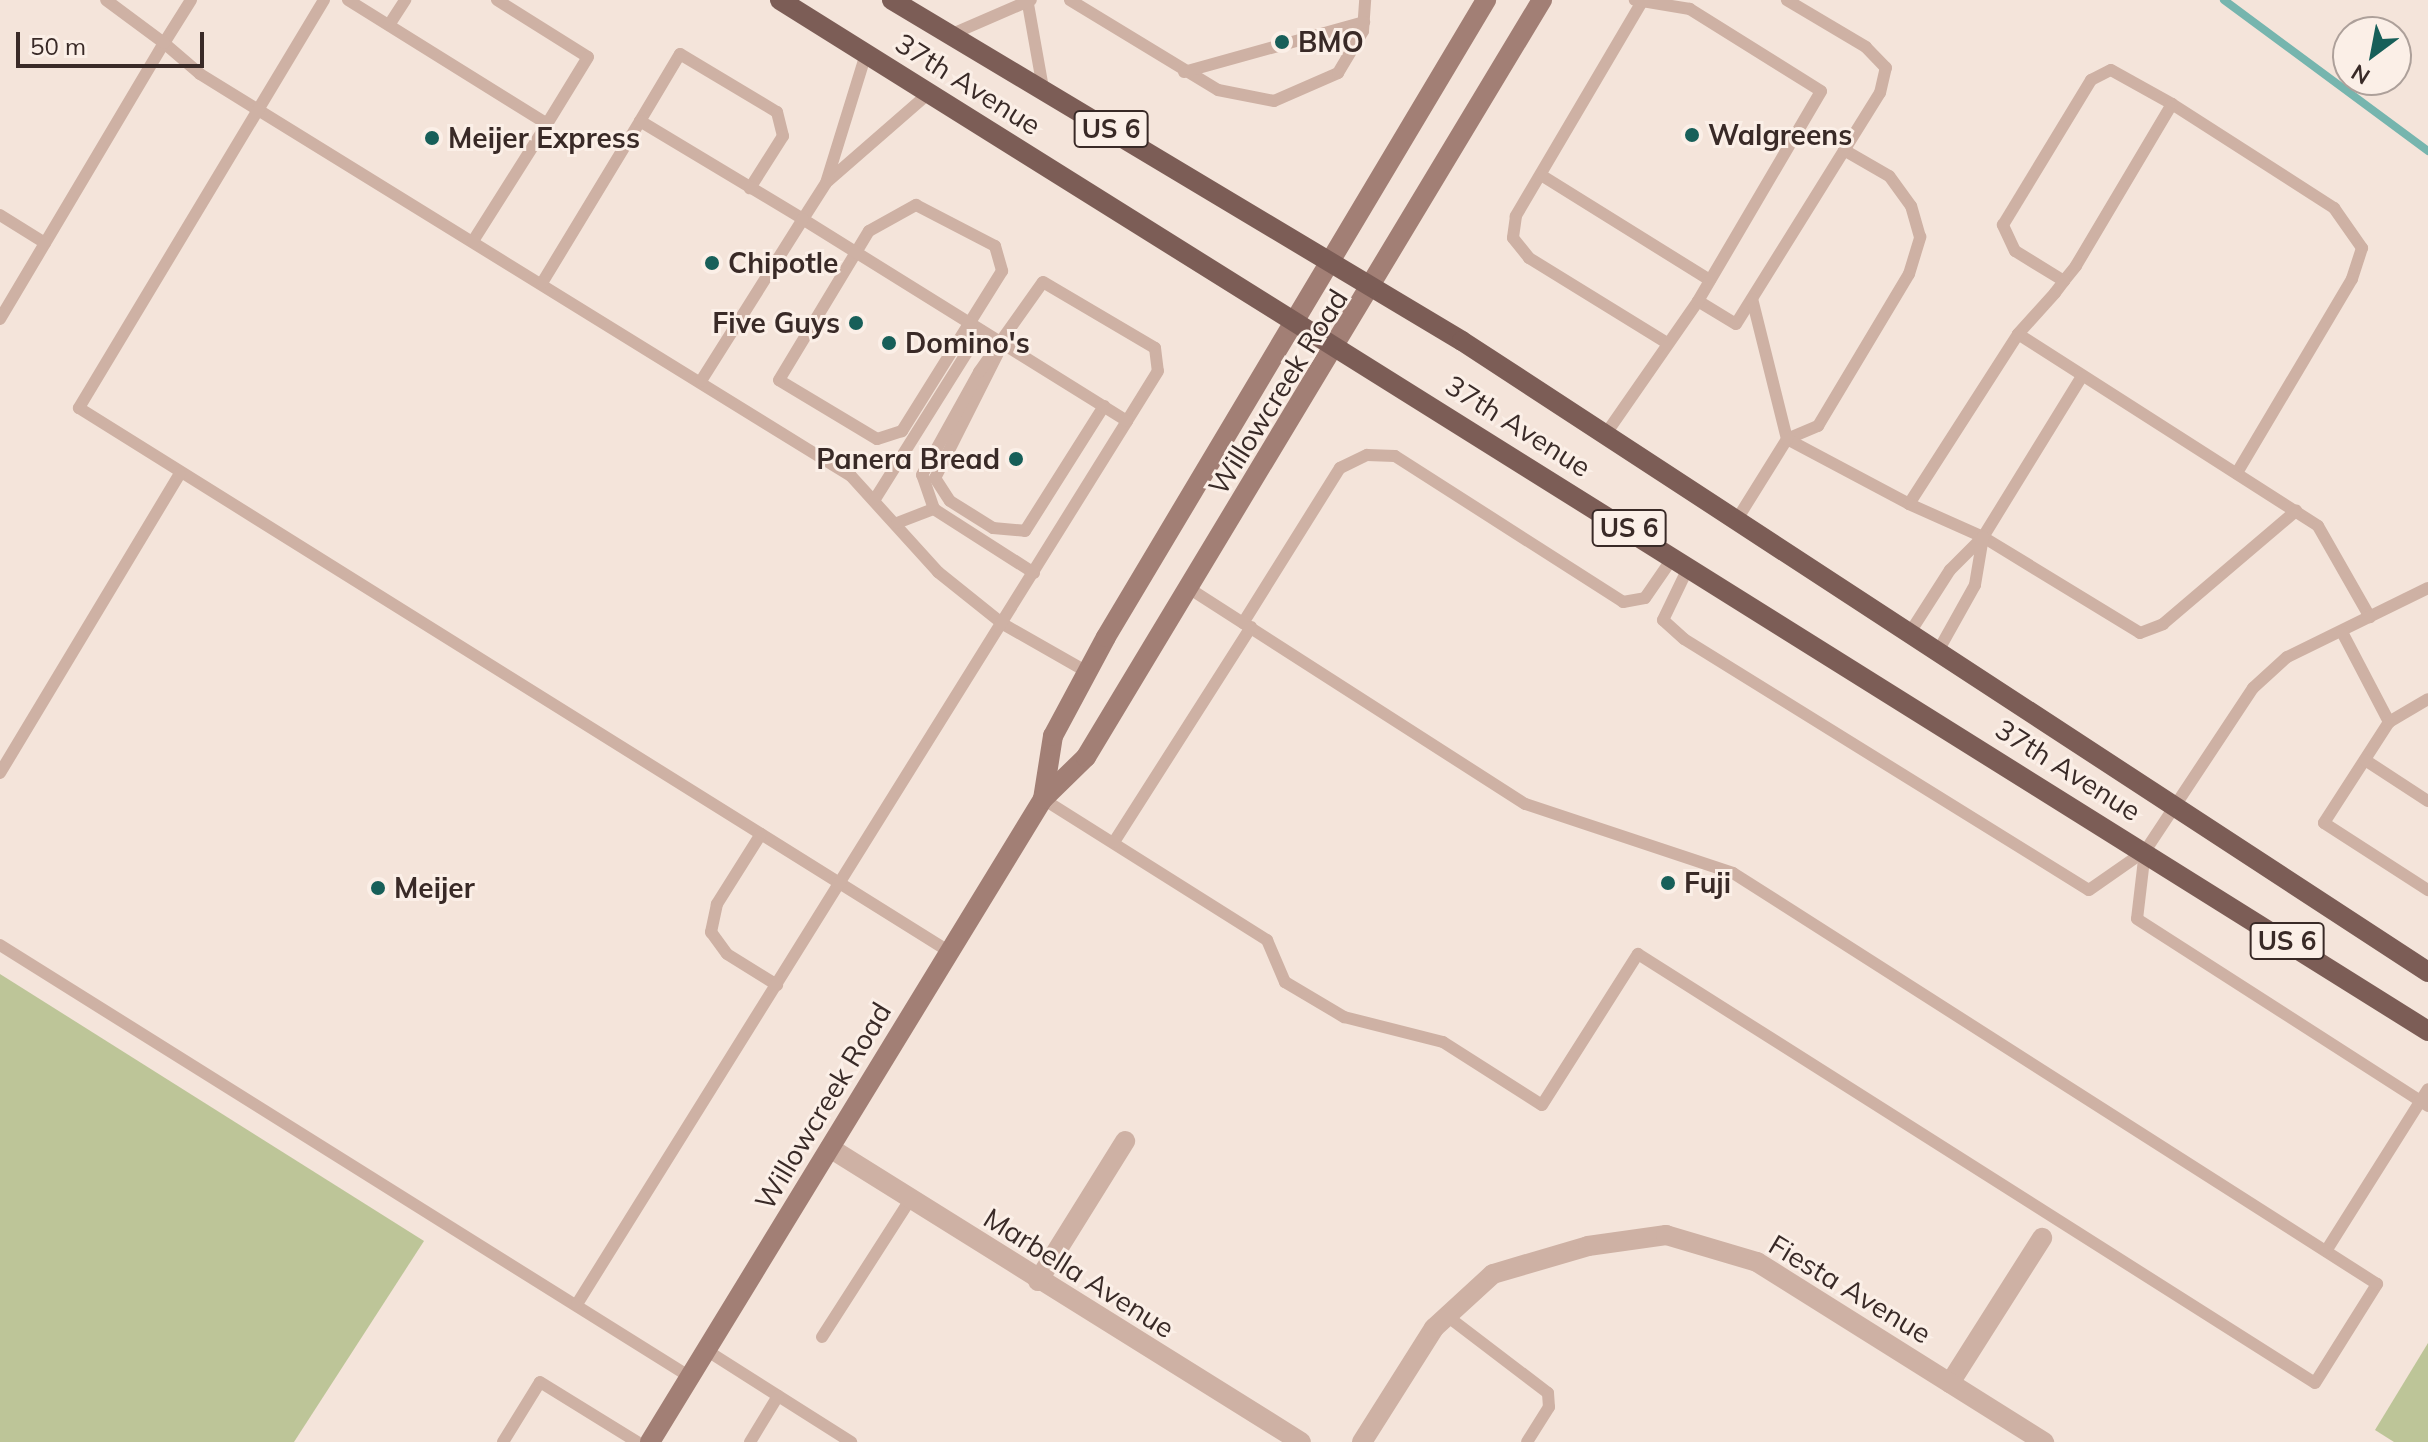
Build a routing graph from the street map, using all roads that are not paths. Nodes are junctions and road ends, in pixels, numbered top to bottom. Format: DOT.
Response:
graph roads {
  1 [pos="106,0"];
  2 [pos="191,0"];
  3 [pos="324,0"];
  4 [pos="348,0"];
  5 [pos="405,0"];
  6 [pos="497,0"];
  7 [pos="780,0"];
  8 [pos="892,0"];
  9 [pos="1070,0"];
  10 [pos="1365,0"];
  11 [pos="1486,0"];
  12 [pos="1542,0"];
  13 [pos="1787,0"];
  14 [pos="1640,1"];
  15 [pos="1030,2"];
  16 [pos="1364,22"];
  17 [pos="389,25"];
  18 [pos="950,35"];
  19 [pos="164,43"];
  20 [pos="866,54"];
  21 [pos="1184,72"];
  22 [pos="1043,88"];
  23 [pos="929,93"];
  24 [pos="2172,104"];
  25 [pos="260,111"];
  26 [pos="640,121"];
  27 [pos="547,124"];
  28 [pos="1844,150"];
  29 [pos="1541,175"];
  30 [pos="826,183"];
  31 [pos="750,188"];
  32 [pos="0,215"];
  33 [pos="803,219"];
  34 [pos="473,241"];
  35 [pos="45,243"];
  36 [pos="854,251"];
  37 [pos="1329,261"];
  38 [pos="1710,280"];
  39 [pos="2064,281"];
  40 [pos="542,283"];
  41 [pos="1375,287"];
  42 [pos="0,290"];
  43 [pos="12,298"];
  44 [pos="1752,299"];
  45 [pos="1698,301"];
  46 [pos="0,319"];
  47 [pos="1293,320"];
  48 [pos="975,326"];
  49 [pos="2018,334"];
  50 [pos="1664,341"];
  51 [pos="1002,343"];
  52 [pos="1339,347"];
  53 [pos="2082,376"];
  54 [pos="701,381"];
  55 [pos="1104,406"];
  56 [pos="1127,421"];
  57 [pos="1605,435"];
  58 [pos="1787,439"];
  59 [pos="2237,473"];
  60 [pos="180,474"];
  61 [pos="875,499"];
  62 [pos="1909,504"];
  63 [pos="934,509"];
  64 [pos="2296,511"];
  65 [pos="1736,521"];
  66 [pos="897,523"];
  67 [pos="1983,537"];
  68 [pos="1681,561"];
  69 [pos="1034,573"];
  70 [pos="2428,588"];
  71 [pos="1190,589"];
  72 [pos="2370,617"];
  73 [pos="1003,624"];
  74 [pos="1247,625"];
  75 [pos="2342,632"];
  76 [pos="1909,634"];
  77 [pos="1937,653"];
  78 [pos="1087,672"];
  79 [pos="2428,699"];
  80 [pos="2389,722"];
  81 [pos="2365,760"];
  82 [pos="0,773"];
  83 [pos="1043,799"];
  84 [pos="2428,801"];
  85 [pos="2171,806"];
  86 [pos="761,834"];
  87 [pos="1114,842"];
  88 [pos="2145,851"];
  89 [pos="840,883"];
  90 [pos="2428,890"];
  91 [pos="0,945"];
  92 [pos="950,952"];
  93 [pos="2428,972"];
  94 [pos="777,985"];
  95 [pos="2428,1031"];
  96 [pos="2428,1089"];
  97 [pos="2424,1104"];
  98 [pos="1125,1141"];
  99 [pos="830,1148"];
  100 [pos="910,1200"];
  101 [pos="2042,1238"];
  102 [pos="2326,1251"];
  103 [pos="1038,1281"];
  104 [pos="577,1304"];
  105 [pos="1447,1316"];
  106 [pos="822,1337"];
  107 [pos="706,1350"];
  108 [pos="690,1377"];
  109 [pos="1950,1383"];
  110 [pos="778,1396"];
  111 [pos="503,1442"];
  112 [pos="637,1442"];
  113 [pos="650,1442"];
  114 [pos="750,1442"];
  115 [pos="851,1442"];
  116 [pos="1301,1442"];
  117 [pos="1362,1442"];
  118 [pos="1527,1442"];
  119 [pos="2044,1442"];
  1 -- 19 [label="lane"];
  2 -- 19 [label="lane"];
  3 -- 25 [label="lane"];
  4 -- 17 [label="lane"];
  5 -- 17 [label="lane"];
  6 -- 27 [label="lane"];
  7 -- 20 [label="main road, 37th Avenue / US 6"];
  8 -- 18 [label="main road, 37th Avenue / US 6"];
  9 -- 21 [label="lane"];
  10 -- 16 [label="lane"];
  11 -- 37 [label="main road, Willowcreek Road"];
  12 -- 41 [label="main road, Willowcreek Road"];
  13 -- 28 [label="lane"];
  14 -- 29 [label="lane"];
  14 -- 38 [label="lane"];
  15 -- 18 [label="lane"];
  15 -- 22 [label="lane"];
  16 -- 21 [label="lane"];
  16 -- 21 [label="lane"];
  17 -- 27 [label="lane"];
  18 -- 22 [label="main road, 37th Avenue / US 6"];
  19 -- 25 [label="lane"];
  19 -- 35 [label="lane"];
  20 -- 23 [label="main road, 37th Avenue / US 6"];
  20 -- 30 [label="lane"];
  22 -- 37 [label="main road, 37th Avenue / US 6"];
  23 -- 30 [label="lane"];
  23 -- 47 [label="main road, 37th Avenue / US 6"];
  24 -- 39 [label="lane"];
  24 -- 39 [label="lane"];
  24 -- 59 [label="lane"];
  25 -- 34 [label="lane"];
  25 -- 60 [label="lane"];
  26 -- 31 [label="lane"];
  26 -- 31 [label="lane"];
  26 -- 40 [label="lane"];
  27 -- 34 [label="lane"];
  28 -- 44 [label="lane"];
  28 -- 58 [label="lane"];
  29 -- 38 [label="lane"];
  29 -- 50 [label="lane"];
  30 -- 33 [label="lane"];
  31 -- 33 [label="lane"];
  32 -- 35 [label="lane"];
  33 -- 36 [label="lane"];
  33 -- 54 [label="lane"];
  34 -- 40 [label="lane"];
  35 -- 43 [label="lane"];
  36 -- 48 [label="lane"];
  36 -- 48 [label="lane"];
  36 -- 48 [label="lane"];
  37 -- 41 [label="main road, 37th Avenue / US 6"];
  37 -- 47 [label="main road, Willowcreek Road"];
  38 -- 45 [label="lane"];
  39 -- 49 [label="lane"];
  40 -- 54 [label="lane"];
  41 -- 52 [label="main road, Willowcreek Road"];
  41 -- 57 [label="main road, 37th Avenue / US 6"];
  42 -- 43 [label="lane"];
  43 -- 46 [label="lane"];
  44 -- 45 [label="lane"];
  44 -- 58 [label="lane"];
  45 -- 50 [label="lane"];
  47 -- 52 [label="main road, 37th Avenue / US 6"];
  47 -- 78 [label="main road, Willowcreek Road"];
  48 -- 51 [label="lane"];
  48 -- 61 [label="lane"];
  49 -- 53 [label="lane"];
  49 -- 62 [label="lane"];
  50 -- 57 [label="lane"];
  51 -- 55 [label="lane"];
  51 -- 55 [label="lane"];
  51 -- 56 [label="lane"];
  51 -- 63 [label="lane"];
  52 -- 68 [label="main road, 37th Avenue / US 6"];
  52 -- 71 [label="main road, Willowcreek Road"];
  53 -- 59 [label="lane"];
  53 -- 67 [label="lane"];
  54 -- 61 [label="lane"];
  55 -- 56 [label="lane"];
  56 -- 69 [label="lane"];
  57 -- 65 [label="main road, 37th Avenue / US 6"];
  58 -- 62 [label="lane"];
  58 -- 65 [label="lane"];
  59 -- 64 [label="lane"];
  60 -- 82 [label="lane"];
  60 -- 86 [label="lane"];
  61 -- 66 [label="lane"];
  62 -- 67 [label="lane"];
  63 -- 66 [label="lane"];
  63 -- 69 [label="lane"];
  64 -- 67 [label="lane"];
  64 -- 72 [label="lane"];
  65 -- 76 [label="main road, 37th Avenue / US 6"];
  66 -- 73 [label="lane"];
  67 -- 76 [label="lane"];
  67 -- 77 [label="lane"];
  68 -- 74 [label="lane"];
  68 -- 88 [label="main road, 37th Avenue / US 6"];
  68 -- 88 [label="lane"];
  69 -- 73 [label="lane"];
  70 -- 72 [label="lane"];
  71 -- 74 [label="lane"];
  71 -- 83 [label="main road, Willowcreek Road"];
  72 -- 75 [label="lane"];
  73 -- 78 [label="lane"];
  73 -- 89 [label="lane"];
  74 -- 87 [label="lane"];
  74 -- 102 [label="lane"];
  75 -- 80 [label="lane"];
  75 -- 85 [label="lane"];
  76 -- 77 [label="main road, 37th Avenue / US 6"];
  77 -- 85 [label="main road, 37th Avenue / US 6"];
  78 -- 83 [label="main road, Willowcreek Road"];
  79 -- 80 [label="lane"];
  80 -- 81 [label="lane"];
  81 -- 84 [label="lane"];
  81 -- 90 [label="lane"];
  83 -- 87 [label="lane"];
  83 -- 92 [label="main road, Willowcreek Road"];
  85 -- 88 [label="lane"];
  85 -- 93 [label="main road, 37th Avenue / US 6"];
  86 -- 89 [label="lane"];
  86 -- 94 [label="lane"];
  87 -- 102 [label="lane"];
  88 -- 95 [label="main road, 37th Avenue / US 6"];
  88 -- 97 [label="lane"];
  89 -- 92 [label="lane"];
  89 -- 94 [label="lane"];
  91 -- 104 [label="lane"];
  92 -- 99 [label="main road, Willowcreek Road"];
  94 -- 104 [label="lane"];
  96 -- 97 [label="lane"];
  97 -- 102 [label="lane"];
  98 -- 103 [label="street"];
  99 -- 100 [label="street, Marbella Avenue"];
  99 -- 107 [label="main road, Willowcreek Road"];
  100 -- 103 [label="street, Marbella Avenue"];
  100 -- 106 [label="lane"];
  101 -- 109 [label="street"];
  103 -- 116 [label="street, Marbella Avenue"];
  104 -- 108 [label="lane"];
  105 -- 109 [label="street, Fiesta Avenue"];
  105 -- 117 [label="street, Fiesta Avenue"];
  105 -- 118 [label="lane"];
  107 -- 108 [label="main road, Willowcreek Road"];
  107 -- 110 [label="lane"];
  108 -- 113 [label="main road, Willowcreek Road"];
  109 -- 119 [label="street, Fiesta Avenue"];
  110 -- 114 [label="lane"];
  110 -- 115 [label="lane"];
  111 -- 112 [label="lane"];
}
